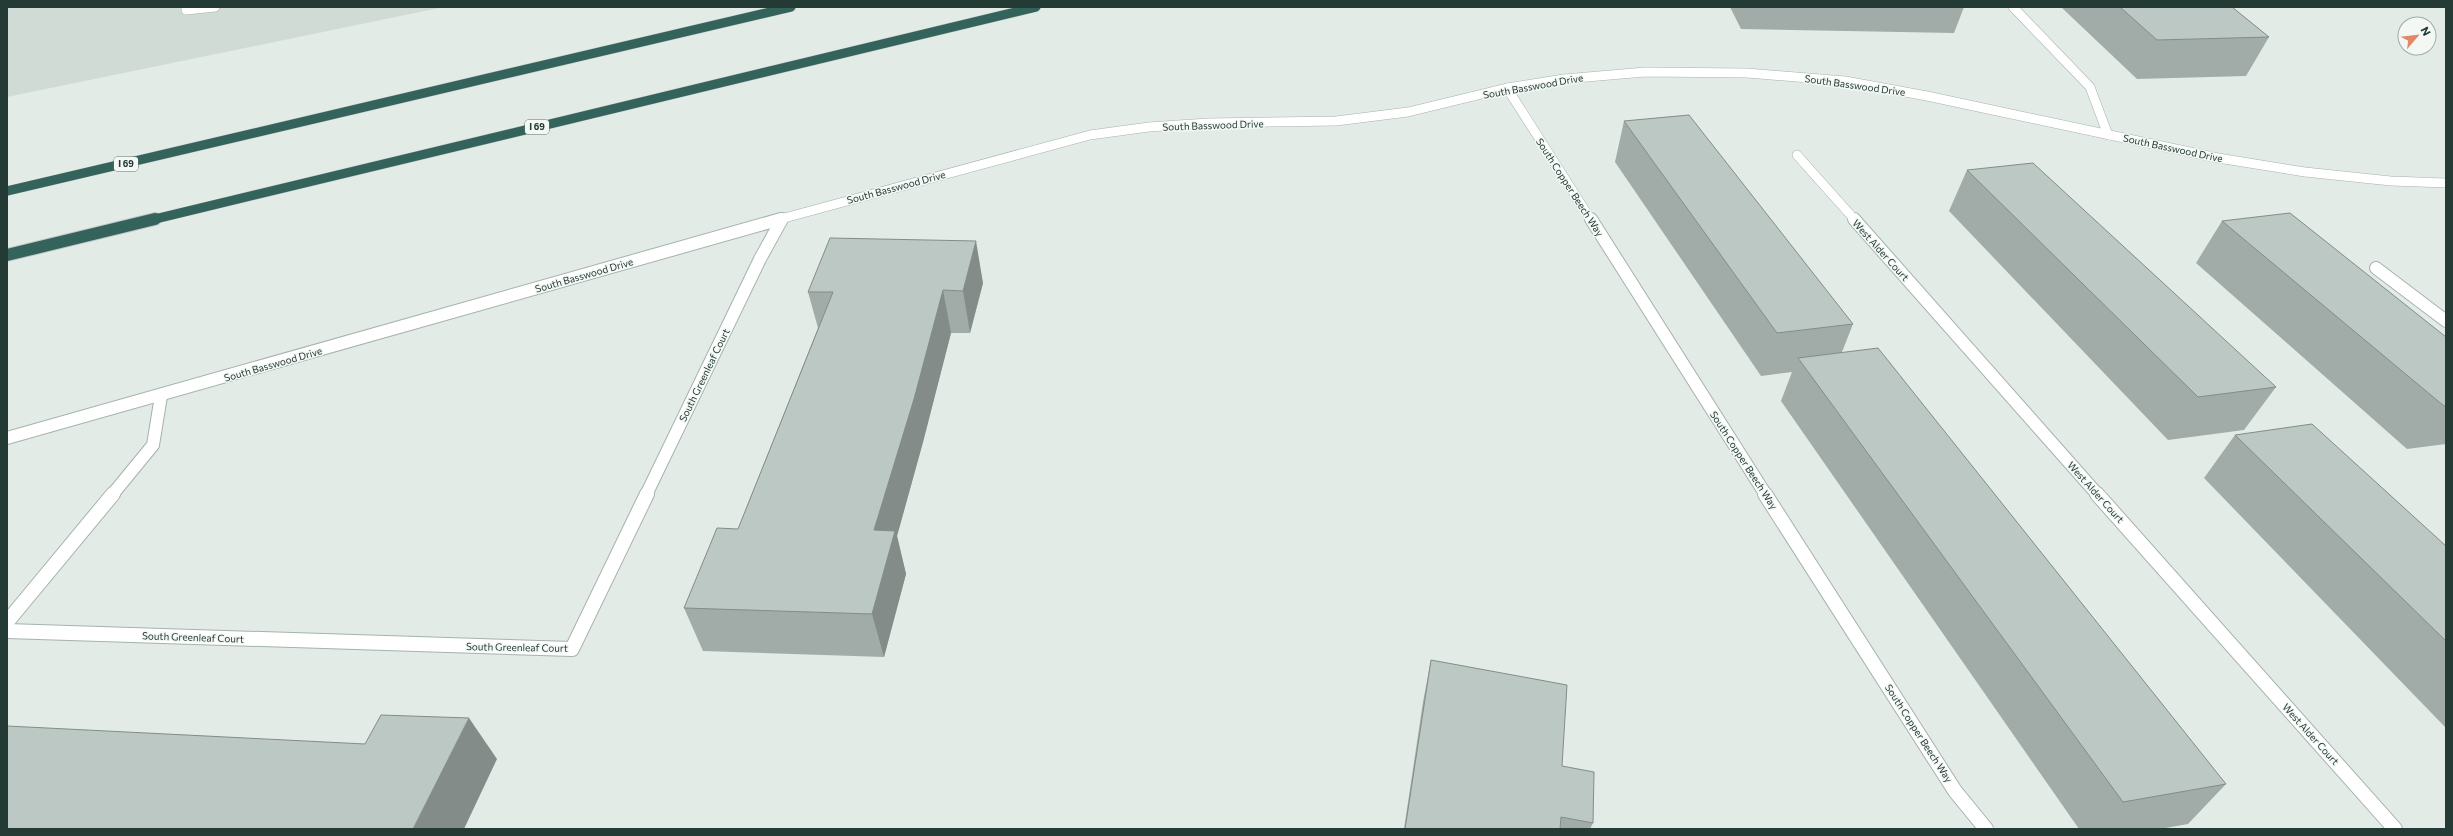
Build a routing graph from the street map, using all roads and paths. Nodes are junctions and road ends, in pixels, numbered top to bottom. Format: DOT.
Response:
graph roads {
  1 [pos="186,7"];
  2 [pos="215,7"];
  3 [pos="791,7"];
  4 [pos="1036,7"];
  5 [pos="2013,7"];
  6 [pos="1507,88"];
  7 [pos="2108,135"];
  8 [pos="1796,155"];
  9 [pos="2446,183"];
  10 [pos="7,191"];
  11 [pos="782,219"];
  12 [pos="7,256"];
  13 [pos="2376,268"];
  14 [pos="2446,321"];
  15 [pos="161,396"];
  16 [pos="7,438"];
  17 [pos="7,622"];
  18 [pos="7,631"];
  19 [pos="1986,829"];
  20 [pos="2395,829"];
  1 -- 2 [label="street"];
  3 -- 10 [label="highway, I 69"];
  4 -- 12 [label="highway, I 69"];
  5 -- 7 [label="street"];
  6 -- 7 [label="street, South Basswood Drive"];
  6 -- 11 [label="street, South Basswood Drive"];
  6 -- 19 [label="street, South Copper Beech Way"];
  7 -- 9 [label="street, South Basswood Drive"];
  8 -- 20 [label="street, West Alder Court"];
  11 -- 15 [label="street, South Basswood Drive"];
  11 -- 18 [label="street, South Greenleaf Court"];
  13 -- 14 [label="street"];
  15 -- 16 [label="street, South Basswood Drive"];
  15 -- 17 [label="street"];
}
